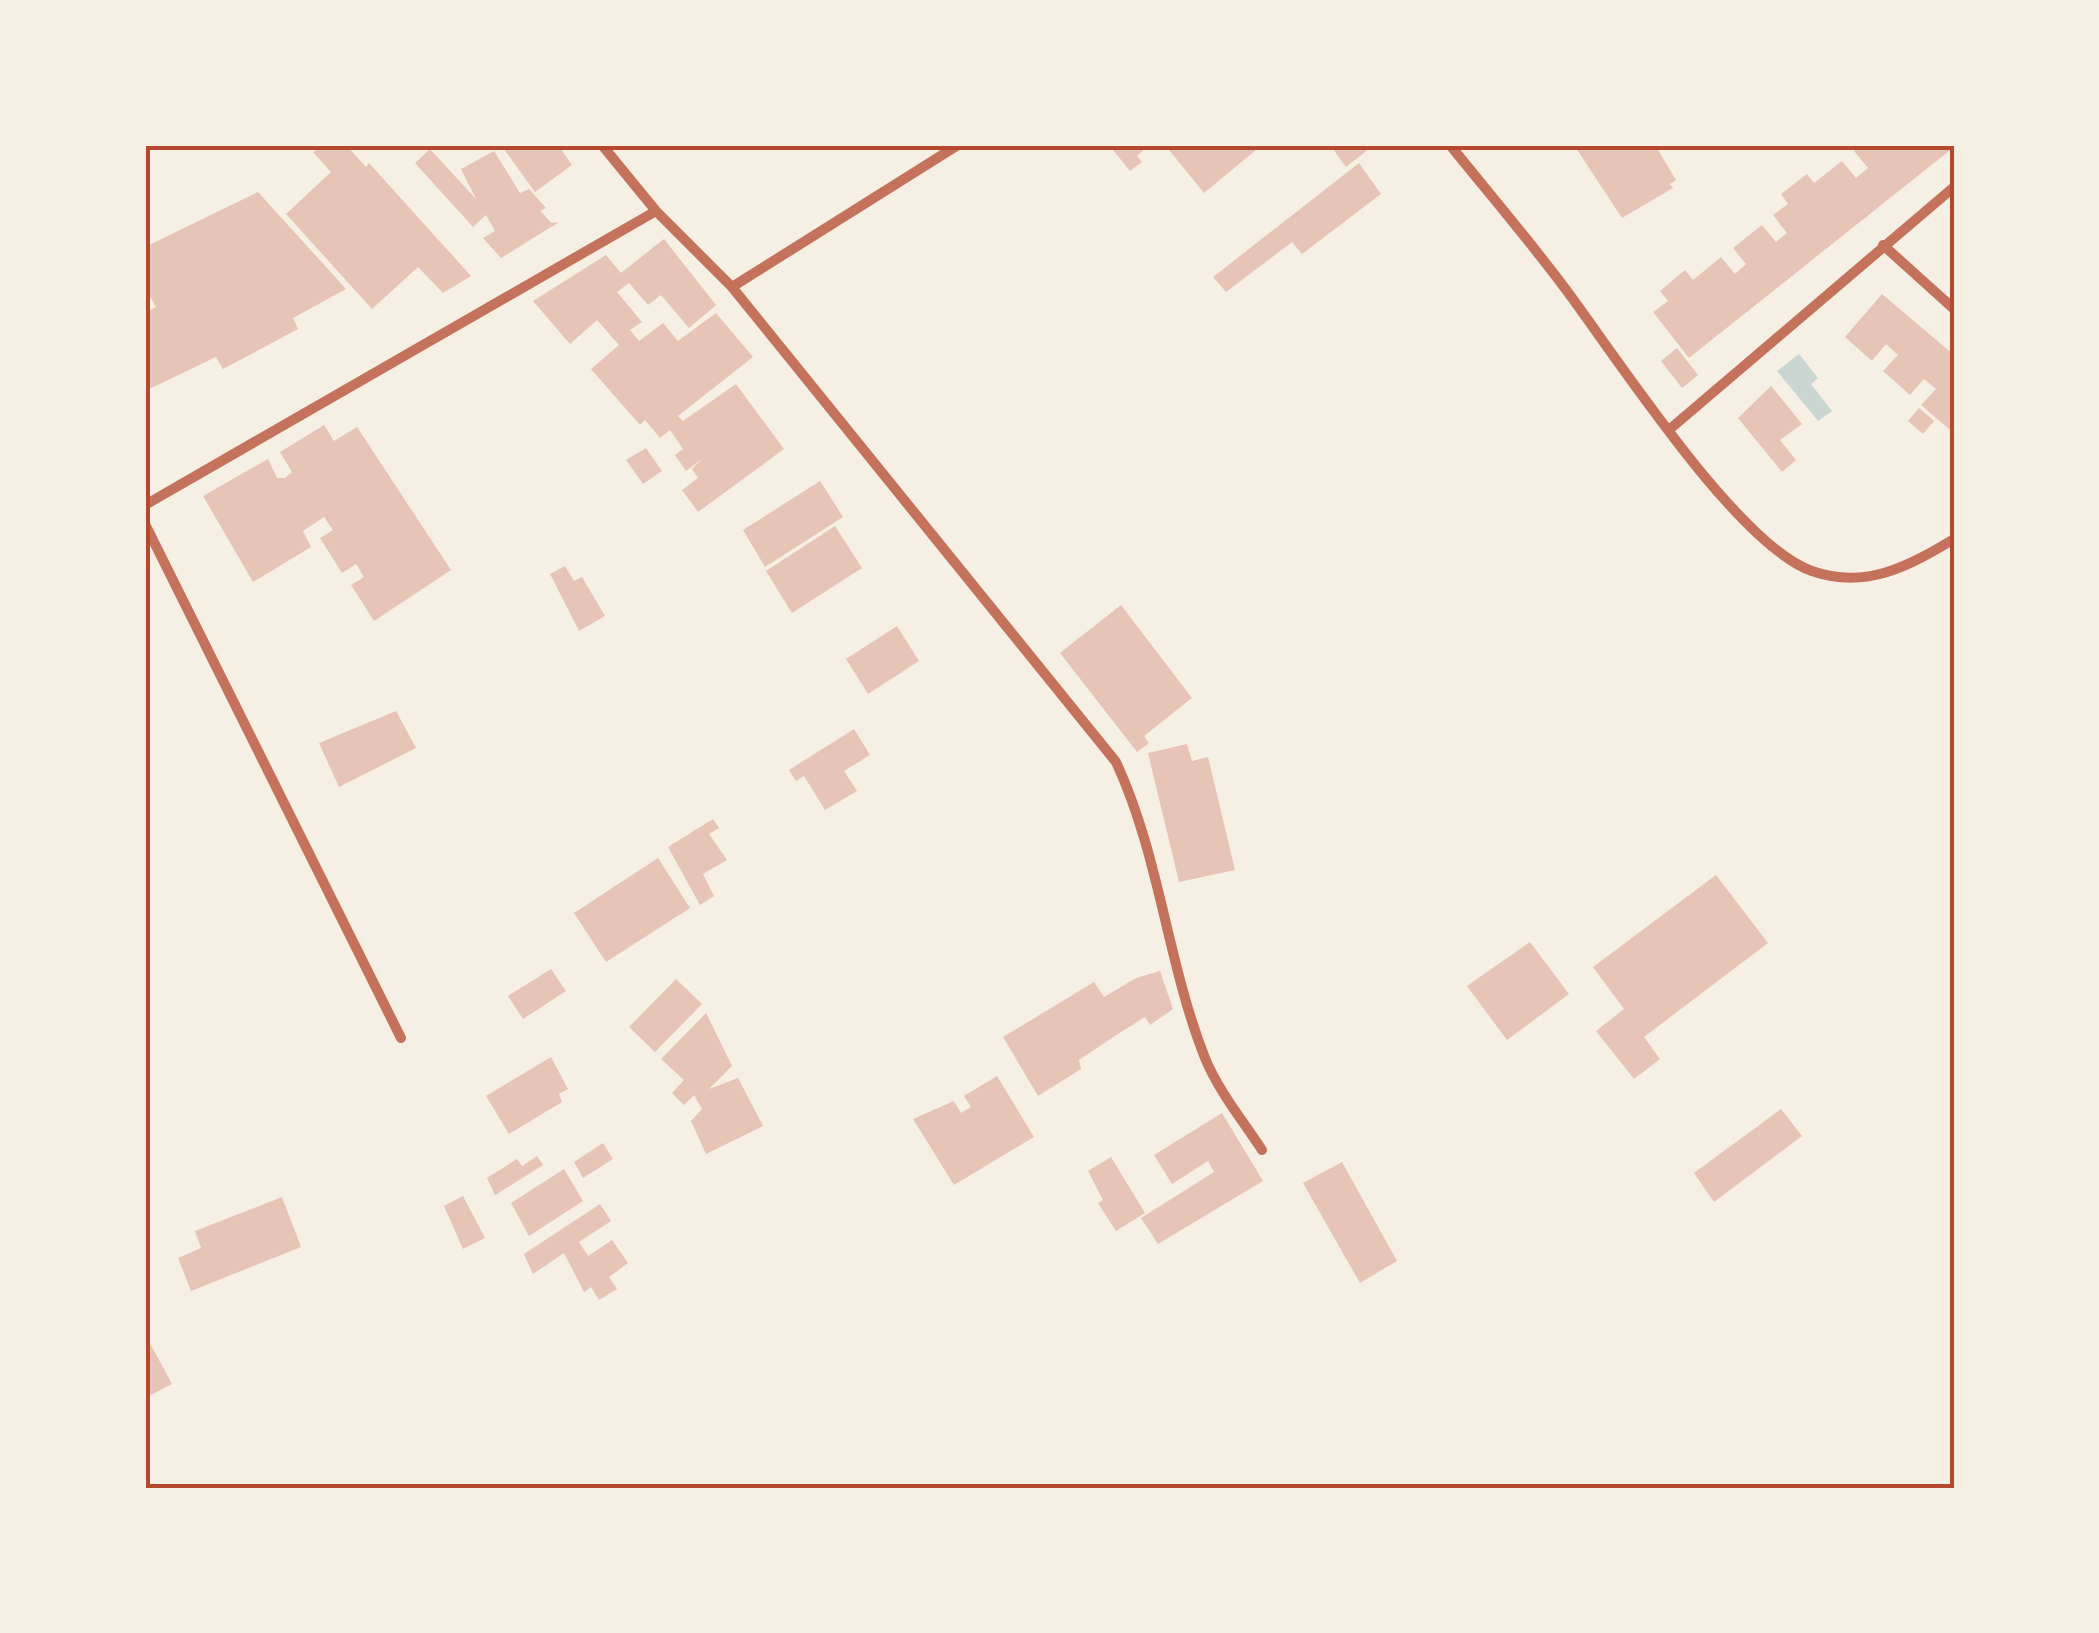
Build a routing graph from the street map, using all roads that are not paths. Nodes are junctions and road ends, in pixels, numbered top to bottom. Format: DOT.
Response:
graph roads {
  1 [pos="602,145"];
  2 [pos="958,145"];
  3 [pos="1450,145"];
  4 [pos="1954,187"];
  5 [pos="656,211"];
  6 [pos="1883,245"];
  7 [pos="732,287"];
  8 [pos="1954,310"];
  9 [pos="1670,429"];
  10 [pos="145,505"];
  11 [pos="145,524"];
  12 [pos="1954,538"];
  13 [pos="401,1038"];
  14 [pos="1262,1150"];
  1 -- 5 [label="street"];
  2 -- 7 [label="street"];
  3 -- 9 [label="street"];
  4 -- 6 [label="street"];
  5 -- 7 [label="street"];
  5 -- 10 [label="street"];
  6 -- 8 [label="street"];
  6 -- 9 [label="street"];
  7 -- 14 [label="street"];
  9 -- 12 [label="street"];
  11 -- 13 [label="street"];
}
